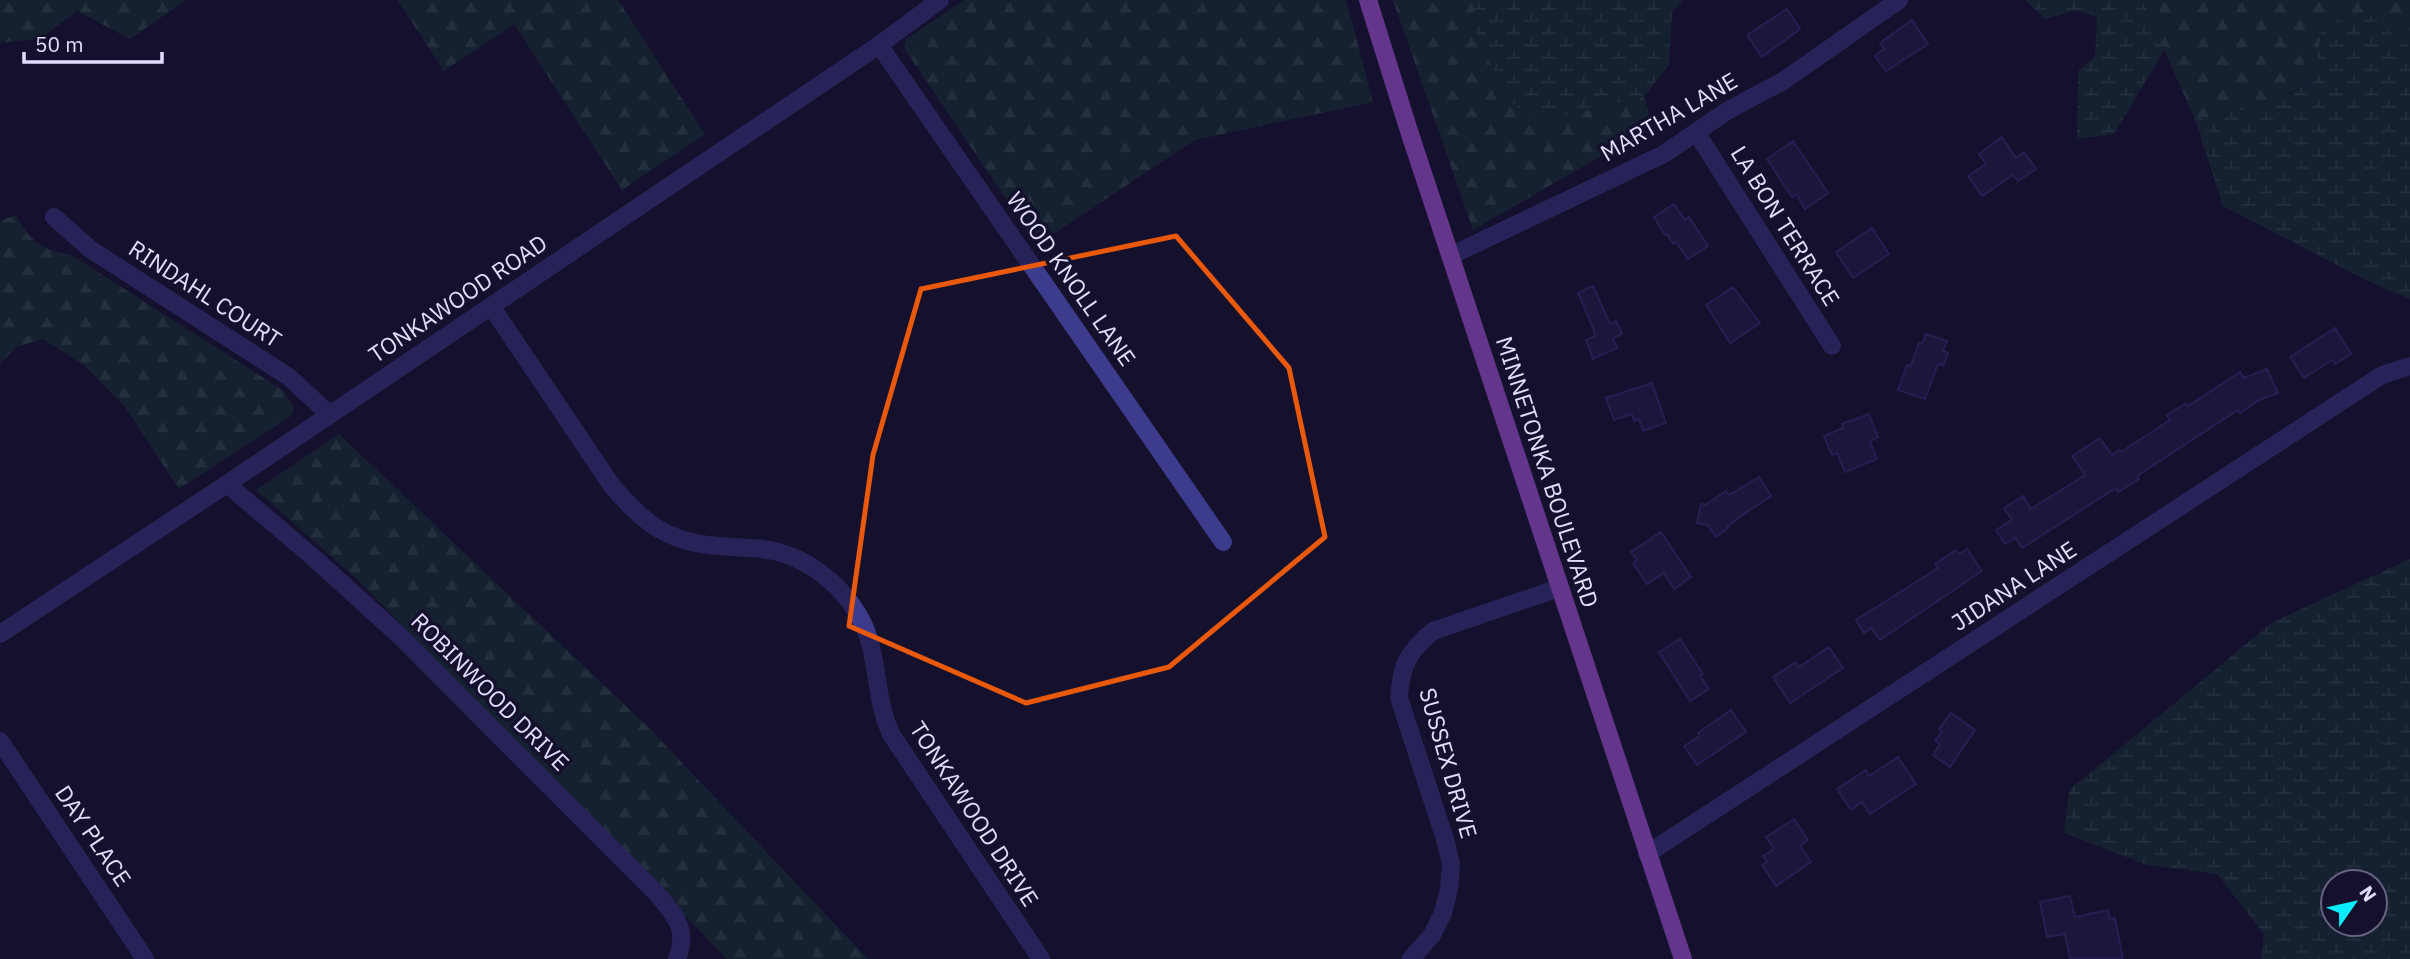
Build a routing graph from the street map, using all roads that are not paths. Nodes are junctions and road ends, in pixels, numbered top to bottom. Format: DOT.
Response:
graph roads {
  1 [pos="940,0"];
  2 [pos="1368,0"];
  3 [pos="1899,0"];
  4 [pos="879,45"];
  5 [pos="1696,132"];
  6 [pos="54,217"];
  7 [pos="1450,256"];
  8 [pos="491,306"];
  9 [pos="1832,346"];
  10 [pos="2410,366"];
  11 [pos="329,414"];
  12 [pos="227,484"];
  13 [pos="1223,542"];
  14 [pos="1559,588"];
  15 [pos="0,634"];
  16 [pos="0,741"];
  17 [pos="1647,854"];
  18 [pos="145,959"];
  19 [pos="677,959"];
  20 [pos="1041,959"];
  21 [pos="1411,959"];
  22 [pos="1683,959"];
  1 -- 4 [label="street, TONKAWOOD ROAD"];
  2 -- 7 [label="main road, MINNETONKA BOULEVARD"];
  3 -- 5 [label="street, MARTHA LANE"];
  4 -- 8 [label="street, TONKAWOOD ROAD"];
  4 -- 13 [label="street, WOOD KNOLL LANE"];
  5 -- 7 [label="street, MARTHA LANE"];
  5 -- 9 [label="street, LA BON TERRACE"];
  6 -- 11 [label="street, RINDAHL COURT"];
  7 -- 14 [label="main road, MINNETONKA BOULEVARD"];
  8 -- 11 [label="street, TONKAWOOD ROAD"];
  8 -- 20 [label="street, TONKAWOOD DRIVE"];
  10 -- 17 [label="street, JIDANA LANE"];
  11 -- 12 [label="street, TONKAWOOD ROAD"];
  12 -- 15 [label="street, TONKAWOOD ROAD"];
  12 -- 19 [label="street, ROBINWOOD DRIVE"];
  14 -- 17 [label="main road, MINNETONKA BOULEVARD"];
  14 -- 21 [label="street, SUSSEX DRIVE"];
  16 -- 18 [label="street, DAY PLACE"];
  17 -- 22 [label="main road, MINNETONKA BOULEVARD"];
}
